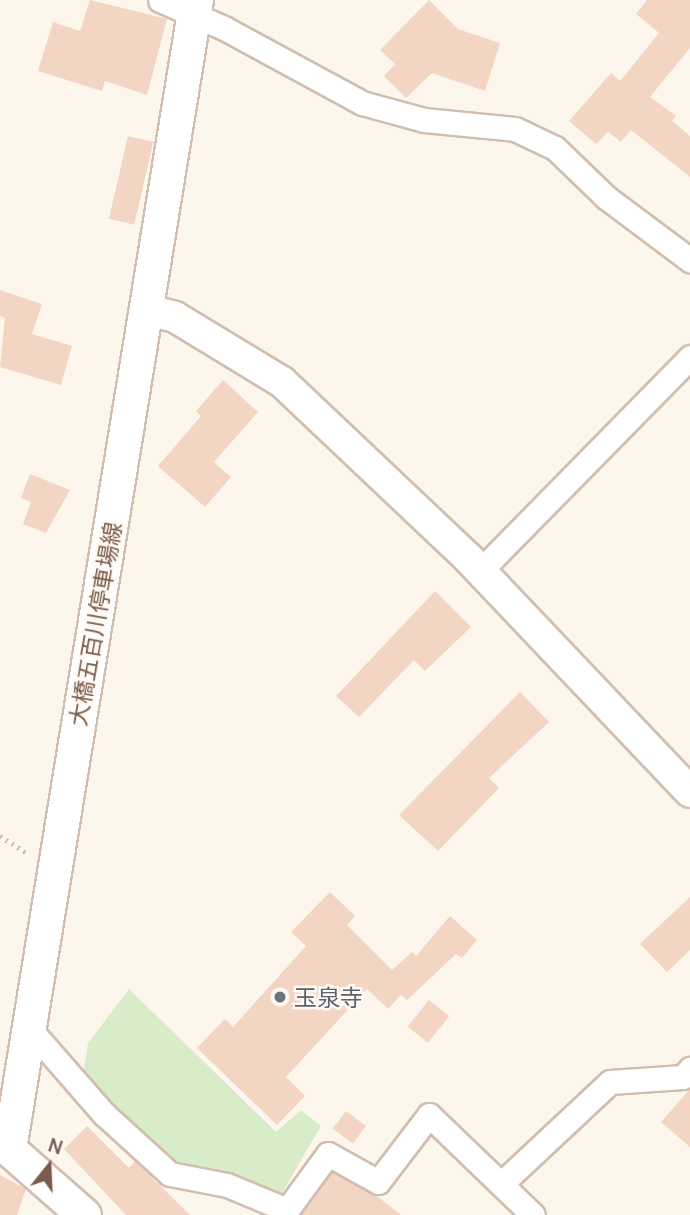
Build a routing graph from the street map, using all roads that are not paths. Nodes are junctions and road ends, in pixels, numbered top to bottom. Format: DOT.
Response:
graph roads {
  1 [pos="160,0"];
  2 [pos="195,8"];
  3 [pos="690,260"];
  4 [pos="149,310"];
  5 [pos="690,356"];
  6 [pos="480,571"];
  7 [pos="690,792"];
  8 [pos="28,1027"];
  9 [pos="690,1069"];
  10 [pos="4,1147"];
  11 [pos="501,1184"];
  12 [pos="84,1215"];
  13 [pos="533,1215"];
  1 -- 2 [label="street"];
  2 -- 3 [label="street"];
  2 -- 4 [label="main road, 大橋五百川停車場線"];
  4 -- 6 [label="street"];
  4 -- 8 [label="main road, 大橋五百川停車場線"];
  5 -- 6 [label="street"];
  6 -- 7 [label="street"];
  8 -- 10 [label="main road, 大橋五百川停車場線"];
  8 -- 11 [label="street"];
  9 -- 11 [label="street"];
  10 -- 12 [label="main road, 大橋五百川停車場線"];
  11 -- 13 [label="street"];
}
